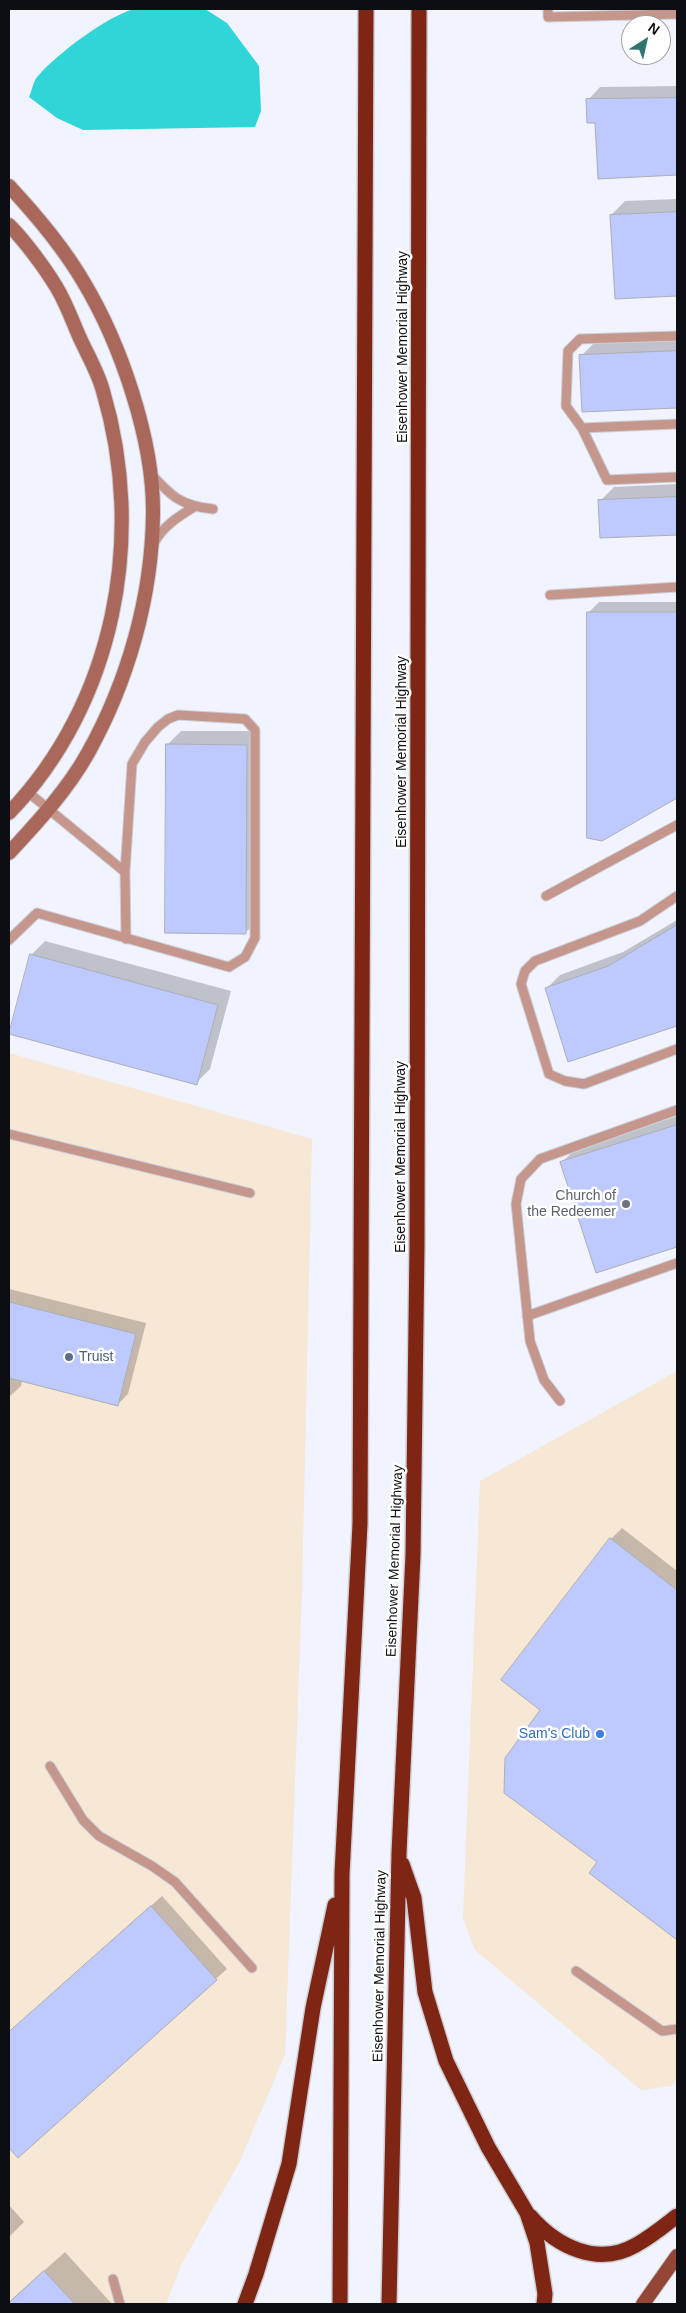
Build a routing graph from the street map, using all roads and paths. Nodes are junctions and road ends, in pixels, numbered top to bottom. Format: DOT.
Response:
graph roads {
  1 [pos="366,9"];
  2 [pos="419,9"];
  3 [pos="548,9"];
  4 [pos="677,14"];
  5 [pos="9,186"];
  6 [pos="9,225"];
  7 [pos="677,336"];
  8 [pos="677,424"];
  9 [pos="582,428"];
  10 [pos="149,472"];
  11 [pos="677,477"];
  12 [pos="194,507"];
  13 [pos="213,509"];
  14 [pos="151,549"];
  15 [pos="677,587"];
  16 [pos="550,595"];
  17 [pos="28,793"];
  18 [pos="49,808"];
  19 [pos="9,813"];
  20 [pos="677,825"];
  21 [pos="9,854"];
  22 [pos="125,872"];
  23 [pos="546,896"];
  24 [pos="677,896"];
  25 [pos="126,939"];
  26 [pos="9,940"];
  27 [pos="677,1049"];
  28 [pos="677,1110"];
  29 [pos="9,1134"];
  30 [pos="250,1193"];
  31 [pos="677,1263"];
  32 [pos="528,1316"];
  33 [pos="560,1401"];
  34 [pos="50,1766"];
  35 [pos="399,1853"];
  36 [pos="342,1874"];
  37 [pos="252,1968"];
  38 [pos="576,1971"];
  39 [pos="677,2029"];
  40 [pos="527,2213"];
  41 [pos="677,2216"];
  42 [pos="677,2256"];
  43 [pos="113,2279"];
  44 [pos="120,2304"];
  45 [pos="244,2304"];
  46 [pos="340,2304"];
  47 [pos="389,2304"];
  48 [pos="544,2304"];
  49 [pos="643,2304"];
  1 -- 36 [label="highway"];
  2 -- 35 [label="highway, Eisenhower Memorial Highway"];
  3 -- 4 [label="lane"];
  5 -- 10 [label="main road"];
  6 -- 17 [label="main road"];
  7 -- 9 [label="lane"];
  8 -- 9 [label="lane"];
  9 -- 11 [label="lane"];
  10 -- 12 [label="lane"];
  10 -- 14 [label="main road"];
  12 -- 13 [label="lane"];
  12 -- 14 [label="lane"];
  14 -- 18 [label="main road"];
  15 -- 16 [label="lane"];
  17 -- 18 [label="lane"];
  17 -- 19 [label="main road"];
  18 -- 21 [label="main road"];
  18 -- 22 [label="lane"];
  20 -- 23 [label="lane"];
  22 -- 25 [label="lane"];
  22 -- 25 [label="lane"];
  24 -- 27 [label="lane"];
  25 -- 26 [label="lane"];
  28 -- 32 [label="lane"];
  29 -- 30 [label="lane"];
  31 -- 32 [label="lane"];
  32 -- 33 [label="lane"];
  34 -- 37 [label="lane"];
  35 -- 40 [label="highway"];
  35 -- 47 [label="highway, Eisenhower Memorial Highway"];
  36 -- 45 [label="highway"];
  36 -- 46 [label="highway"];
  38 -- 39 [label="lane"];
  40 -- 41 [label="highway"];
  40 -- 48 [label="highway"];
  42 -- 49 [label="main road"];
  43 -- 44 [label="lane"];
}
